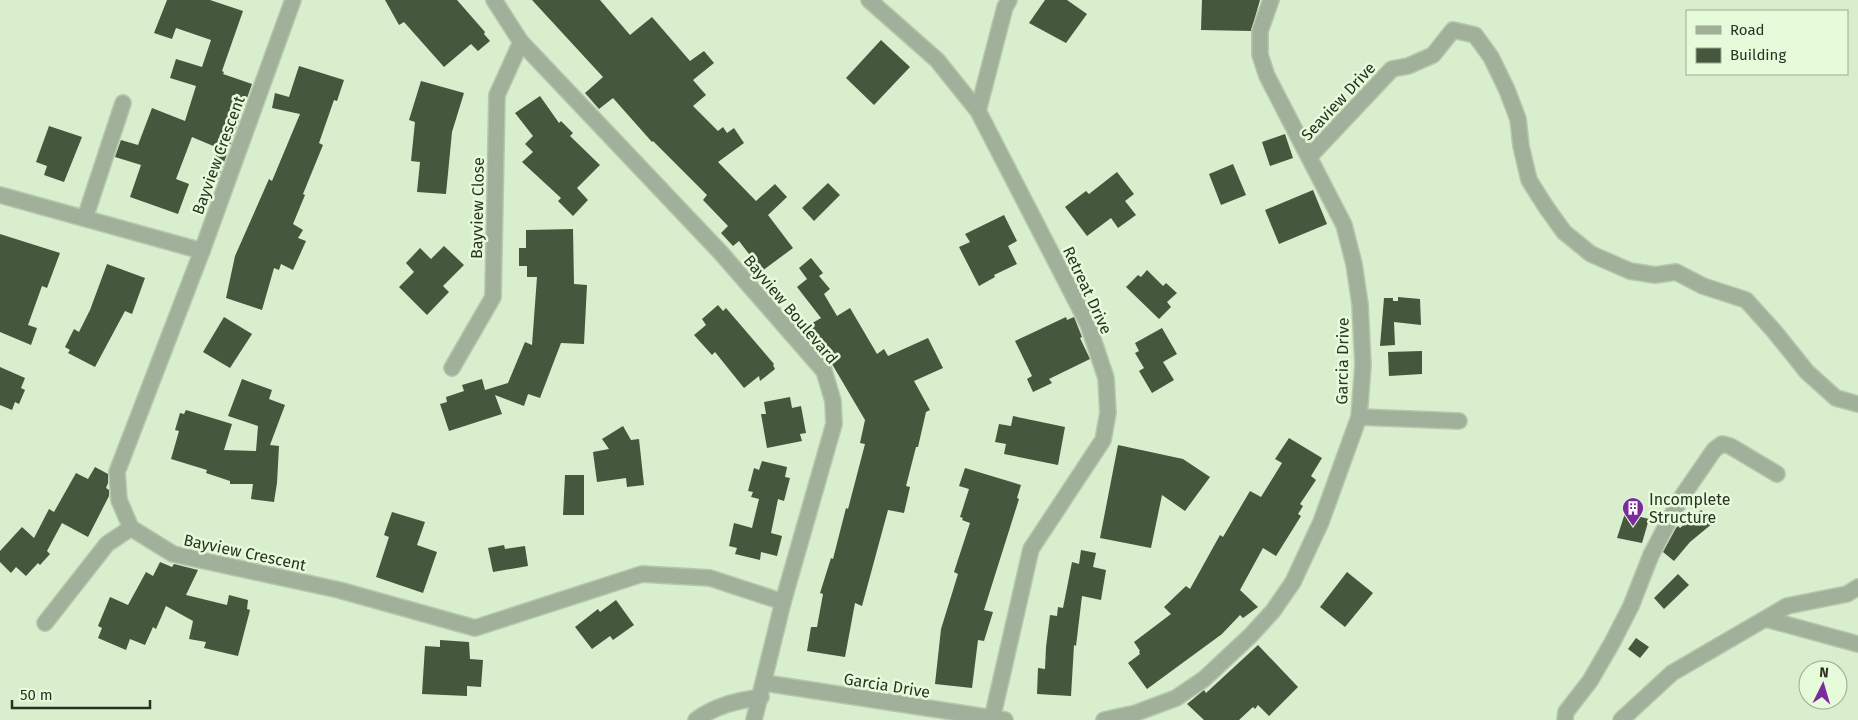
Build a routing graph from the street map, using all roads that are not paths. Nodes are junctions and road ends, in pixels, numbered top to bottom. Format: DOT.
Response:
graph roads {
  1 [pos="293,0"];
  2 [pos="494,0"];
  3 [pos="869,0"];
  4 [pos="1009,0"];
  5 [pos="1270,0"];
  6 [pos="521,42"];
  7 [pos="122,103"];
  8 [pos="978,111"];
  9 [pos="1309,157"];
  10 [pos="0,195"];
  11 [pos="85,218"];
  12 [pos="202,251"];
  13 [pos="452,368"];
  14 [pos="1858,404"];
  15 [pos="1359,417"];
  16 [pos="1458,421"];
  17 [pos="1777,474"];
  18 [pos="131,528"];
  19 [pos="1858,586"];
  20 [pos="783,602"];
  21 [pos="1766,619"];
  22 [pos="45,623"];
  23 [pos="1858,644"];
  24 [pos="763,690"];
  25 [pos="998,719"];
  26 [pos="696,720"];
  27 [pos="754,720"];
  28 [pos="1104,720"];
  29 [pos="1565,720"];
  30 [pos="1621,720"];
  1 -- 12 [label="street, Bayview Crescent"];
  2 -- 6 [label="street, Bayview Boulevard"];
  3 -- 8 [label="street, Retreat Drive"];
  4 -- 8 [label="street"];
  5 -- 9 [label="street, Garcia Drive"];
  6 -- 13 [label="street, Bayview Close"];
  6 -- 20 [label="street, Bayview Boulevard"];
  7 -- 11 [label="street"];
  8 -- 25 [label="street, Retreat Drive"];
  9 -- 14 [label="street, Seaview Drive"];
  9 -- 15 [label="street, Garcia Drive"];
  10 -- 11 [label="street"];
  11 -- 12 [label="street"];
  12 -- 18 [label="street, Bayview Crescent"];
  15 -- 16 [label="street"];
  15 -- 28 [label="street, Garcia Drive"];
  17 -- 29 [label="street"];
  18 -- 20 [label="street, Bayview Crescent"];
  18 -- 22 [label="street"];
  19 -- 21 [label="street"];
  20 -- 24 [label="street, Bayview Boulevard"];
  21 -- 23 [label="street"];
  21 -- 30 [label="street"];
  24 -- 25 [label="street, Garcia Drive"];
  24 -- 26 [label="street, Garcia Drive"];
  24 -- 27 [label="street, Bayview Boulevard"];
}
